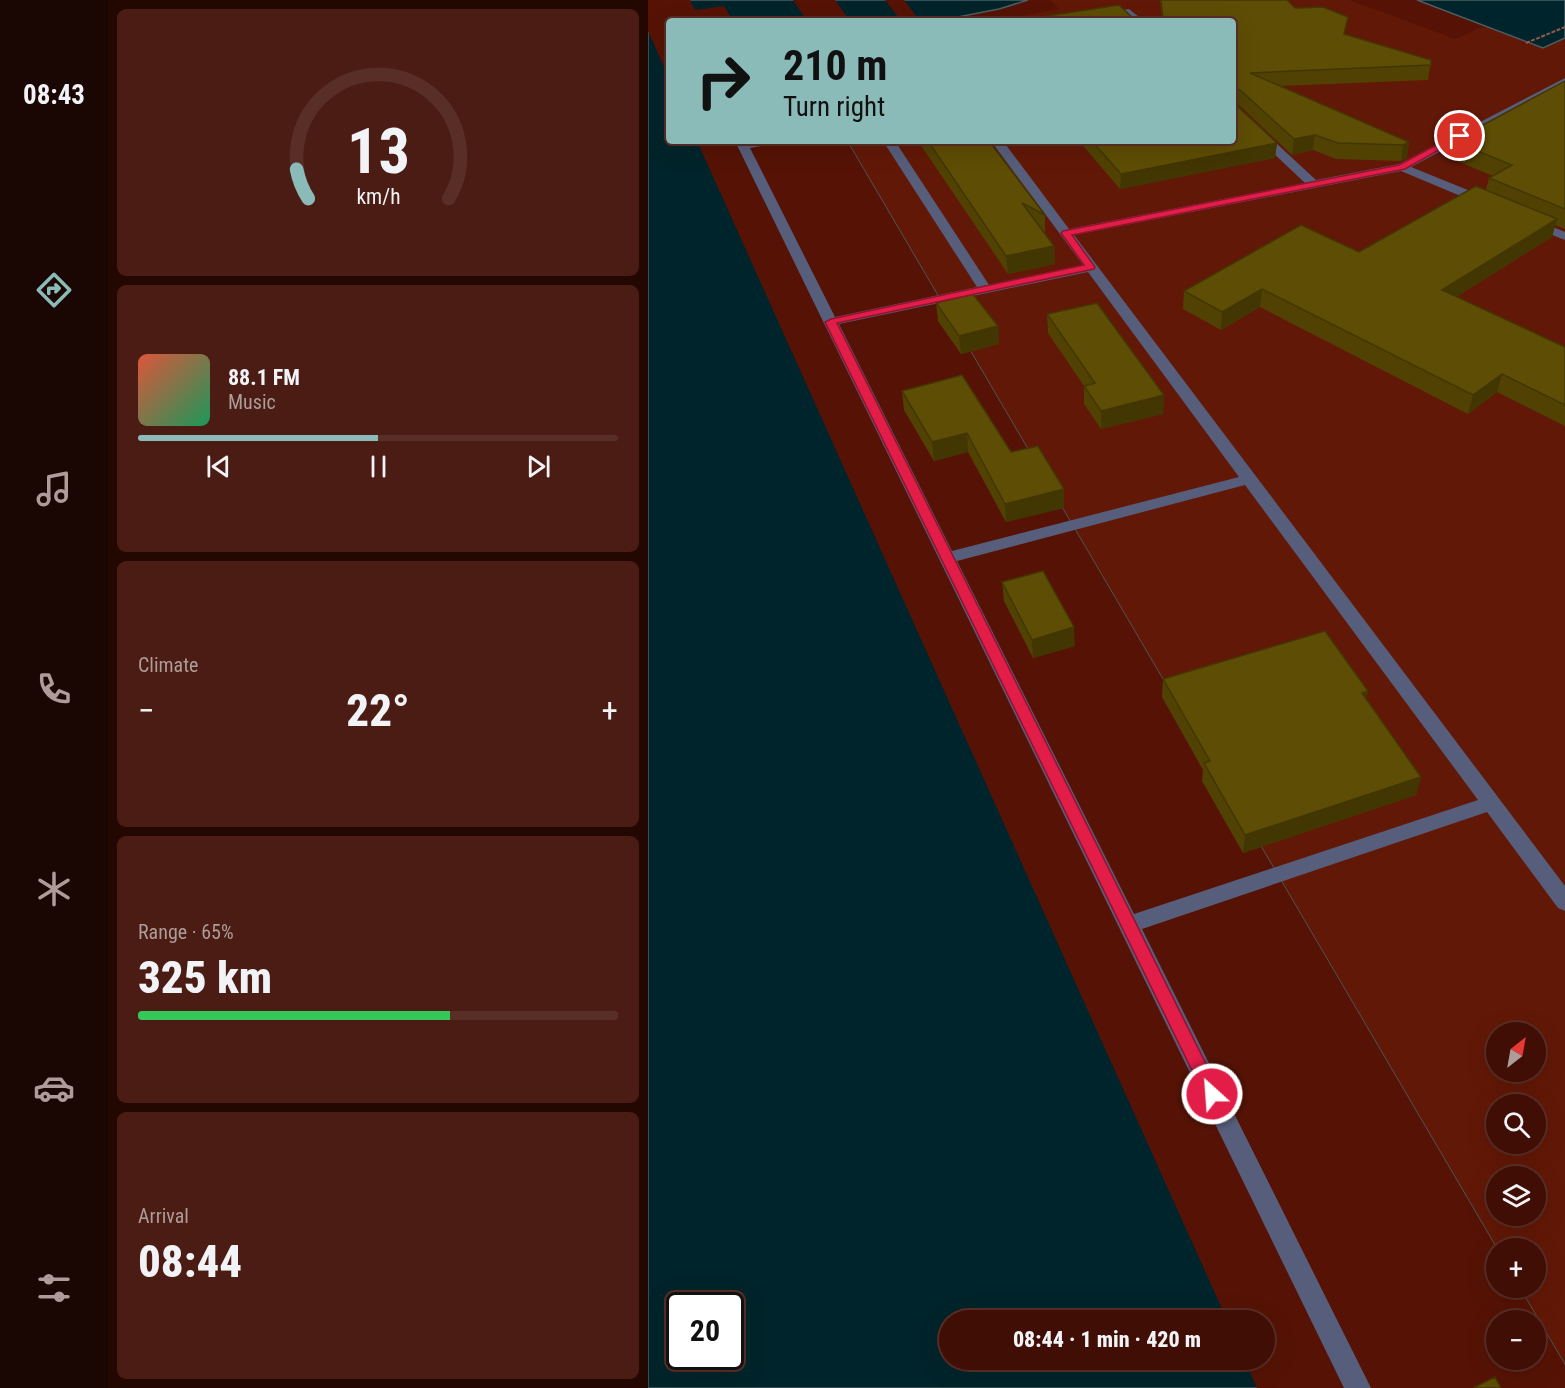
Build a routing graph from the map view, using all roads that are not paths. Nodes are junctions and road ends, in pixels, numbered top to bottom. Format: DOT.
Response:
graph roads {
  1 [pos="1094,18"];
  2 [pos="1136,18"];
  3 [pos="1565,81"];
  4 [pos="1236,112"];
  5 [pos="742,144"];
  6 [pos="892,144"];
  7 [pos="1000,144"];
  8 [pos="1402,167"];
  9 [pos="1314,185"];
  10 [pos="1495,206"];
  11 [pos="1515,215"];
  12 [pos="1066,233"];
  13 [pos="1565,236"];
  14 [pos="1090,267"];
  15 [pos="985,289"];
  16 [pos="831,322"];
  17 [pos="1249,479"];
  18 [pos="948,558"];
  19 [pos="1491,803"];
  20 [pos="1565,902"];
  21 [pos="1129,925"];
  22 [pos="1358,1388"];
  1 -- 2 [label="lane"];
  3 -- 8 [label="lane"];
  4 -- 9 [label="lane"];
  5 -- 16 [label="lane"];
  6 -- 15 [label="lane"];
  7 -- 12 [label="lane"];
  8 -- 9 [label="lane"];
  8 -- 10 [label="lane"];
  9 -- 12 [label="lane"];
  11 -- 13 [label="lane"];
  12 -- 14 [label="lane"];
  14 -- 15 [label="lane"];
  14 -- 17 [label="lane"];
  15 -- 16 [label="lane"];
  16 -- 18 [label="lane"];
  17 -- 18 [label="lane"];
  17 -- 19 [label="lane"];
  18 -- 21 [label="lane"];
  19 -- 20 [label="lane"];
  19 -- 21 [label="lane"];
  21 -- 22 [label="lane"];
}
